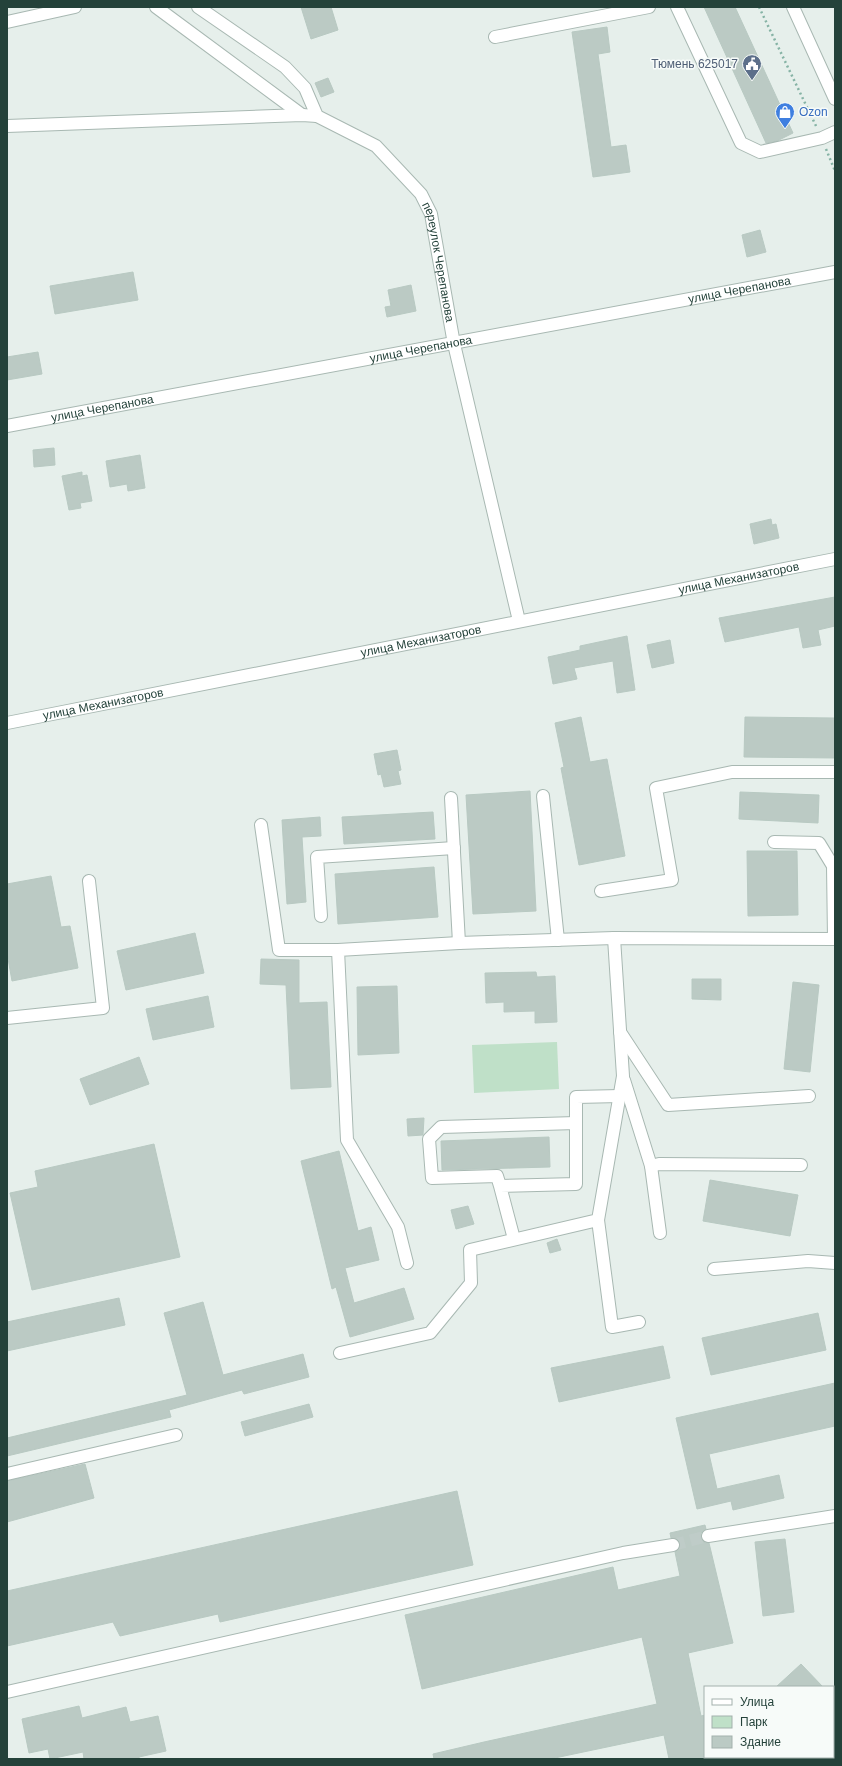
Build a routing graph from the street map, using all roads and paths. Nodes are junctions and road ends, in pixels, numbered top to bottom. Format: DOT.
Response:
graph roads {
  1 [pos="75,7"];
  2 [pos="156,7"];
  3 [pos="198,7"];
  4 [pos="649,7"];
  5 [pos="676,7"];
  6 [pos="759,7"];
  7 [pos="793,7"];
  8 [pos="7,22"];
  9 [pos="495,37"];
  10 [pos="834,93"];
  11 [pos="302,115"];
  12 [pos="317,116"];
  13 [pos="7,126"];
  14 [pos="835,132"];
  15 [pos="822,138"];
  16 [pos="835,171"];
  17 [pos="835,272"];
  18 [pos="454,344"];
  19 [pos="7,426"];
  20 [pos="835,559"];
  21 [pos="519,621"];
  22 [pos="7,723"];
  23 [pos="835,772"];
  24 [pos="543,796"];
  25 [pos="451,798"];
  26 [pos="261,825"];
  27 [pos="774,842"];
  28 [pos="454,848"];
  29 [pos="89,881"];
  30 [pos="601,891"];
  31 [pos="321,916"];
  32 [pos="614,938"];
  33 [pos="835,939"];
  34 [pos="558,940"];
  35 [pos="458,943"];
  36 [pos="338,950"];
  37 [pos="7,1018"];
  38 [pos="619,1030"];
  39 [pos="623,1076"];
  40 [pos="620,1096"];
  41 [pos="809,1096"];
  42 [pos="576,1123"];
  43 [pos="801,1165"];
  44 [pos="651,1166"];
  45 [pos="500,1186"];
  46 [pos="598,1220"];
  47 [pos="660,1233"];
  48 [pos="514,1239"];
  49 [pos="407,1263"];
  50 [pos="835,1263"];
  51 [pos="714,1269"];
  52 [pos="639,1322"];
  53 [pos="340,1353"];
  54 [pos="176,1435"];
  55 [pos="7,1474"];
  56 [pos="835,1516"];
  57 [pos="708,1536"];
  58 [pos="673,1545"];
  59 [pos="7,1692"];
  1 -- 8 [label="street"];
  2 -- 11 [label="street"];
  3 -- 12 [label="street"];
  4 -- 9 [label="street"];
  5 -- 15 [label="street"];
  6 -- 15 [label="path"];
  7 -- 10 [label="street"];
  11 -- 12 [label="street"];
  11 -- 13 [label="street"];
  12 -- 18 [label="street, переулок Черепанова"];
  14 -- 15 [label="street"];
  15 -- 16 [label="path"];
  17 -- 18 [label="street, улица Черепанова"];
  18 -- 19 [label="street, улица Черепанова"];
  18 -- 21 [label="street, переулок Черепанова"];
  20 -- 21 [label="street, улица Механизаторов"];
  21 -- 22 [label="street, улица Механизаторов"];
  23 -- 30 [label="street"];
  24 -- 34 [label="street"];
  25 -- 28 [label="street"];
  26 -- 36 [label="street"];
  27 -- 33 [label="street"];
  28 -- 31 [label="street"];
  28 -- 35 [label="street"];
  29 -- 37 [label="street"];
  32 -- 33 [label="street"];
  32 -- 34 [label="street"];
  32 -- 38 [label="street"];
  34 -- 35 [label="street"];
  35 -- 36 [label="street"];
  36 -- 49 [label="street"];
  38 -- 39 [label="street"];
  38 -- 41 [label="street"];
  39 -- 40 [label="street"];
  39 -- 44 [label="street"];
  40 -- 42 [label="street"];
  40 -- 46 [label="street"];
  42 -- 45 [label="street"];
  42 -- 45 [label="street"];
  43 -- 44 [label="street"];
  44 -- 47 [label="street"];
  45 -- 48 [label="street"];
  46 -- 48 [label="street"];
  46 -- 52 [label="street"];
  48 -- 53 [label="street"];
  50 -- 51 [label="street"];
  54 -- 55 [label="street"];
  56 -- 57 [label="street"];
  58 -- 59 [label="street"];
}
